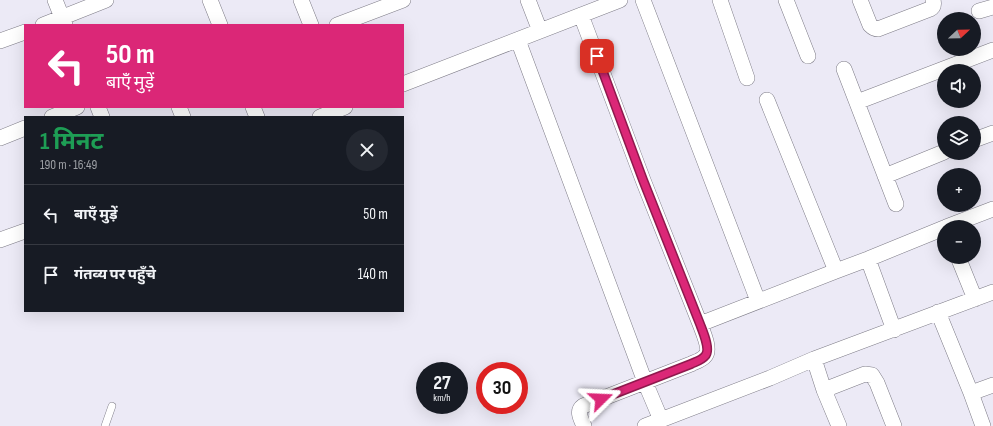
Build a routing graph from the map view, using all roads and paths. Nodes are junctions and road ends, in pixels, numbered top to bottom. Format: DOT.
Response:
graph roads {
  1 [pos="55,0"];
  2 [pos="106,0"];
  3 [pos="210,0"];
  4 [pos="302,0"];
  5 [pos="403,0"];
  6 [pos="528,0"];
  7 [pos="620,0"];
  8 [pos="643,0"];
  9 [pos="720,0"];
  10 [pos="786,0"];
  11 [pos="860,0"];
  12 [pos="933,0"];
  13 [pos="993,7"];
  14 [pos="979,12"];
  15 [pos="581,15"];
  16 [pos="64,21"];
  17 [pos="48,24"];
  18 [pos="220,24"];
  19 [pos="311,24"];
  20 [pos="340,24"];
  21 [pos="540,31"];
  22 [pos="24,32"];
  23 [pos="518,40"];
  24 [pos="0,41"];
  25 [pos="993,50"];
  26 [pos="808,56"];
  27 [pos="844,69"];
  28 [pos="747,78"];
  29 [pos="404,84"];
  30 [pos="767,100"];
  31 [pos="857,102"];
  32 [pos="74,108"];
  33 [pos="342,108"];
  34 [pos="54,116"];
  35 [pos="322,116"];
  36 [pos="24,128"];
  37 [pos="993,133"];
  38 [pos="981,137"];
  39 [pos="0,138"];
  40 [pos="937,155"];
  41 [pos="885,176"];
  42 [pos="896,204"];
  43 [pos="993,209"];
  44 [pos="964,220"];
  45 [pos="937,230"];
  46 [pos="24,231"];
  47 [pos="0,240"];
  48 [pos="868,259"];
  49 [pos="961,264"];
  50 [pos="836,271"];
  51 [pos="993,292"];
  52 [pos="975,299"];
  53 [pos="758,302"];
  54 [pos="938,312"];
  55 [pos="700,324"];
  56 [pos="894,330"];
  57 [pos="814,359"];
  58 [pos="645,382"];
  59 [pos="993,385"];
  60 [pos="824,390"];
  61 [pos="971,393"];
  62 [pos="112,406"];
  63 [pos="661,420"];
  64 [pos="105,426"];
  65 [pos="584,426"];
  66 [pos="645,426"];
  67 [pos="838,426"];
  68 [pos="894,426"];
  69 [pos="983,426"];
  1 -- 16 [label="street"];
  2 -- 16 [label="street"];
  3 -- 18 [label="street"];
  4 -- 19 [label="street"];
  5 -- 20 [label="street"];
  6 -- 21 [label="street"];
  7 -- 15 [label="street"];
  8 -- 53 [label="street"];
  9 -- 28 [label="street"];
  10 -- 26 [label="street"];
  11 -- 12 [label="street"];
  13 -- 14 [label="street"];
  15 -- 21 [label="street"];
  15 -- 55 [label="street"];
  16 -- 17 [label="street"];
  21 -- 23 [label="street"];
  22 -- 24 [label="street"];
  23 -- 29 [label="street"];
  23 -- 58 [label="street"];
  25 -- 31 [label="street"];
  27 -- 31 [label="street"];
  30 -- 50 [label="street"];
  31 -- 41 [label="street"];
  32 -- 34 [label="street"];
  33 -- 35 [label="street"];
  36 -- 39 [label="street"];
  37 -- 38 [label="street"];
  40 -- 41 [label="street"];
  41 -- 42 [label="street"];
  43 -- 44 [label="street"];
  45 -- 48 [label="street"];
  46 -- 47 [label="street"];
  48 -- 50 [label="street"];
  48 -- 56 [label="street"];
  49 -- 52 [label="street"];
  50 -- 53 [label="street"];
  51 -- 52 [label="street"];
  52 -- 54 [label="street"];
  53 -- 55 [label="street"];
  54 -- 56 [label="street"];
  54 -- 61 [label="street"];
  55 -- 58 [label="street"];
  56 -- 57 [label="street"];
  57 -- 60 [label="street"];
  57 -- 63 [label="street"];
  58 -- 63 [label="street"];
  58 -- 65 [label="street"];
  59 -- 61 [label="street"];
  60 -- 67 [label="street"];
  60 -- 68 [label="street"];
  61 -- 69 [label="street"];
  62 -- 64 [label="lane"];
  63 -- 66 [label="street"];
}
